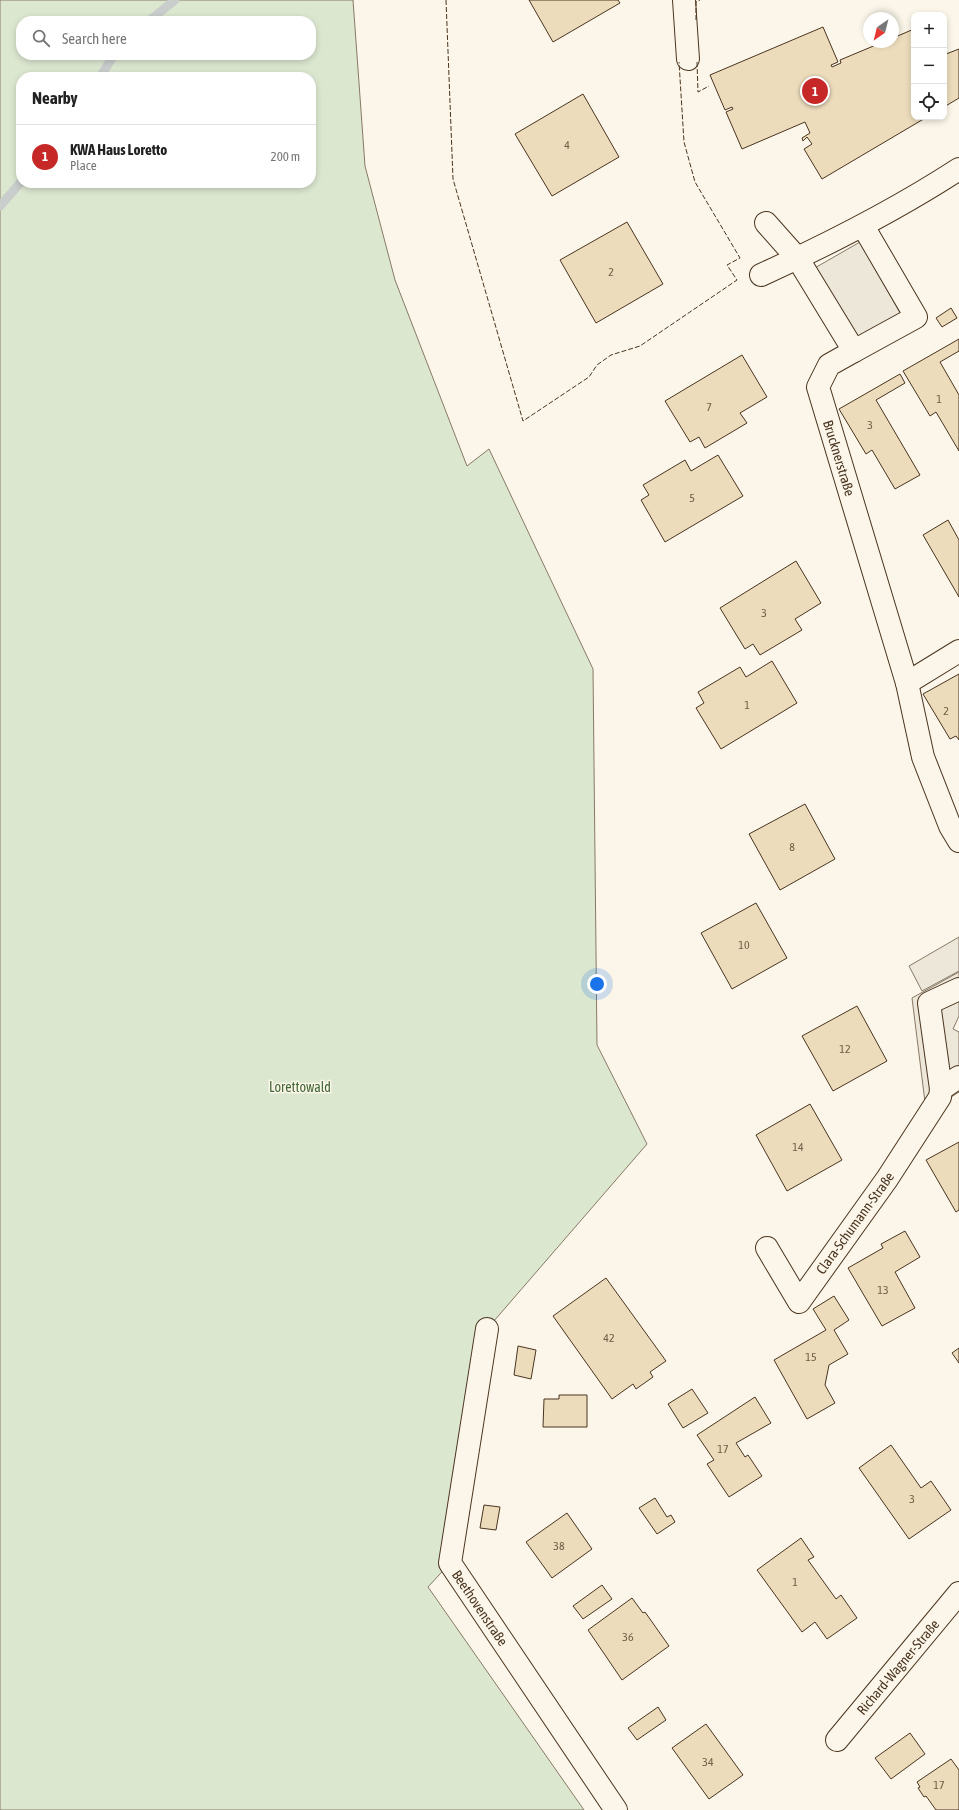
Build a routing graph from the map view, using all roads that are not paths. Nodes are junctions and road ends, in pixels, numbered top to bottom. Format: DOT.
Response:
graph roads {
  1 [pos="684,0"];
  2 [pos="688,59"];
  3 [pos="959,169"];
  4 [pos="766,223"];
  5 [pos="863,226"];
  6 [pos="798,259"];
  7 [pos="761,275"];
  8 [pos="854,351"];
  9 [pos="959,651"];
  10 [pos="907,684"];
  11 [pos="959,841"];
  12 [pos="959,989"];
  13 [pos="959,1077"];
  14 [pos="941,1089"];
  15 [pos="767,1248"];
  16 [pos="487,1329"];
  17 [pos="959,1593"];
  18 [pos="837,1740"];
  19 [pos="616,1810"];
  1 -- 2 [label="street"];
  3 -- 5 [label="street"];
  4 -- 6 [label="street"];
  5 -- 6 [label="street"];
  5 -- 8 [label="street, Brucknerstraße"];
  6 -- 7 [label="street"];
  6 -- 8 [label="street"];
  8 -- 10 [label="street, Brucknerstraße"];
  9 -- 10 [label="street"];
  10 -- 11 [label="street, Brucknerstraße"];
  12 -- 14 [label="street"];
  13 -- 14 [label="street"];
  14 -- 15 [label="street, Clara-Schumann-Straße"];
  16 -- 19 [label="street, Beethovenstraße"];
  17 -- 18 [label="street, Richard-Wagner-Straße"];
}
